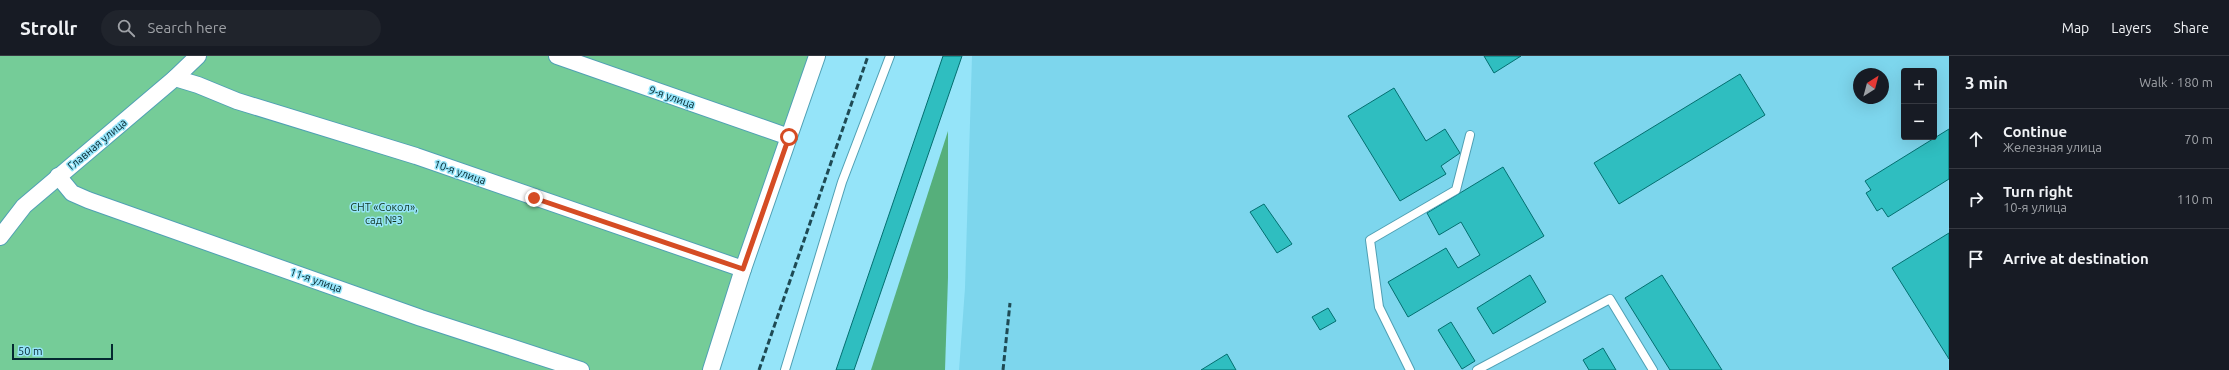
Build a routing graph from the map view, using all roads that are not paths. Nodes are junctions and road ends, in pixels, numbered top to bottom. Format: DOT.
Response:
graph roads {
  1 [pos="198,56"];
  2 [pos="557,56"];
  3 [pos="817,56"];
  4 [pos="890,56"];
  5 [pos="175,78"];
  6 [pos="1470,135"];
  7 [pos="789,137"];
  8 [pos="58,176"];
  9 [pos="0,237"];
  10 [pos="743,269"];
  11 [pos="582,370"];
  12 [pos="711,370"];
  13 [pos="785,370"];
  14 [pos="1410,370"];
  15 [pos="1477,370"];
  16 [pos="1653,370"];
  1 -- 5 [label="street, Главная улица"];
  2 -- 7 [label="street, 9-я улица"];
  3 -- 7 [label="street"];
  4 -- 13 [label="lane"];
  5 -- 8 [label="street, Главная улица"];
  5 -- 10 [label="street, 10-я улица"];
  6 -- 14 [label="lane"];
  7 -- 10 [label="street"];
  8 -- 9 [label="street, Главная улица"];
  8 -- 11 [label="street, 11-я улица"];
  10 -- 12 [label="street"];
  15 -- 16 [label="lane"];
}
